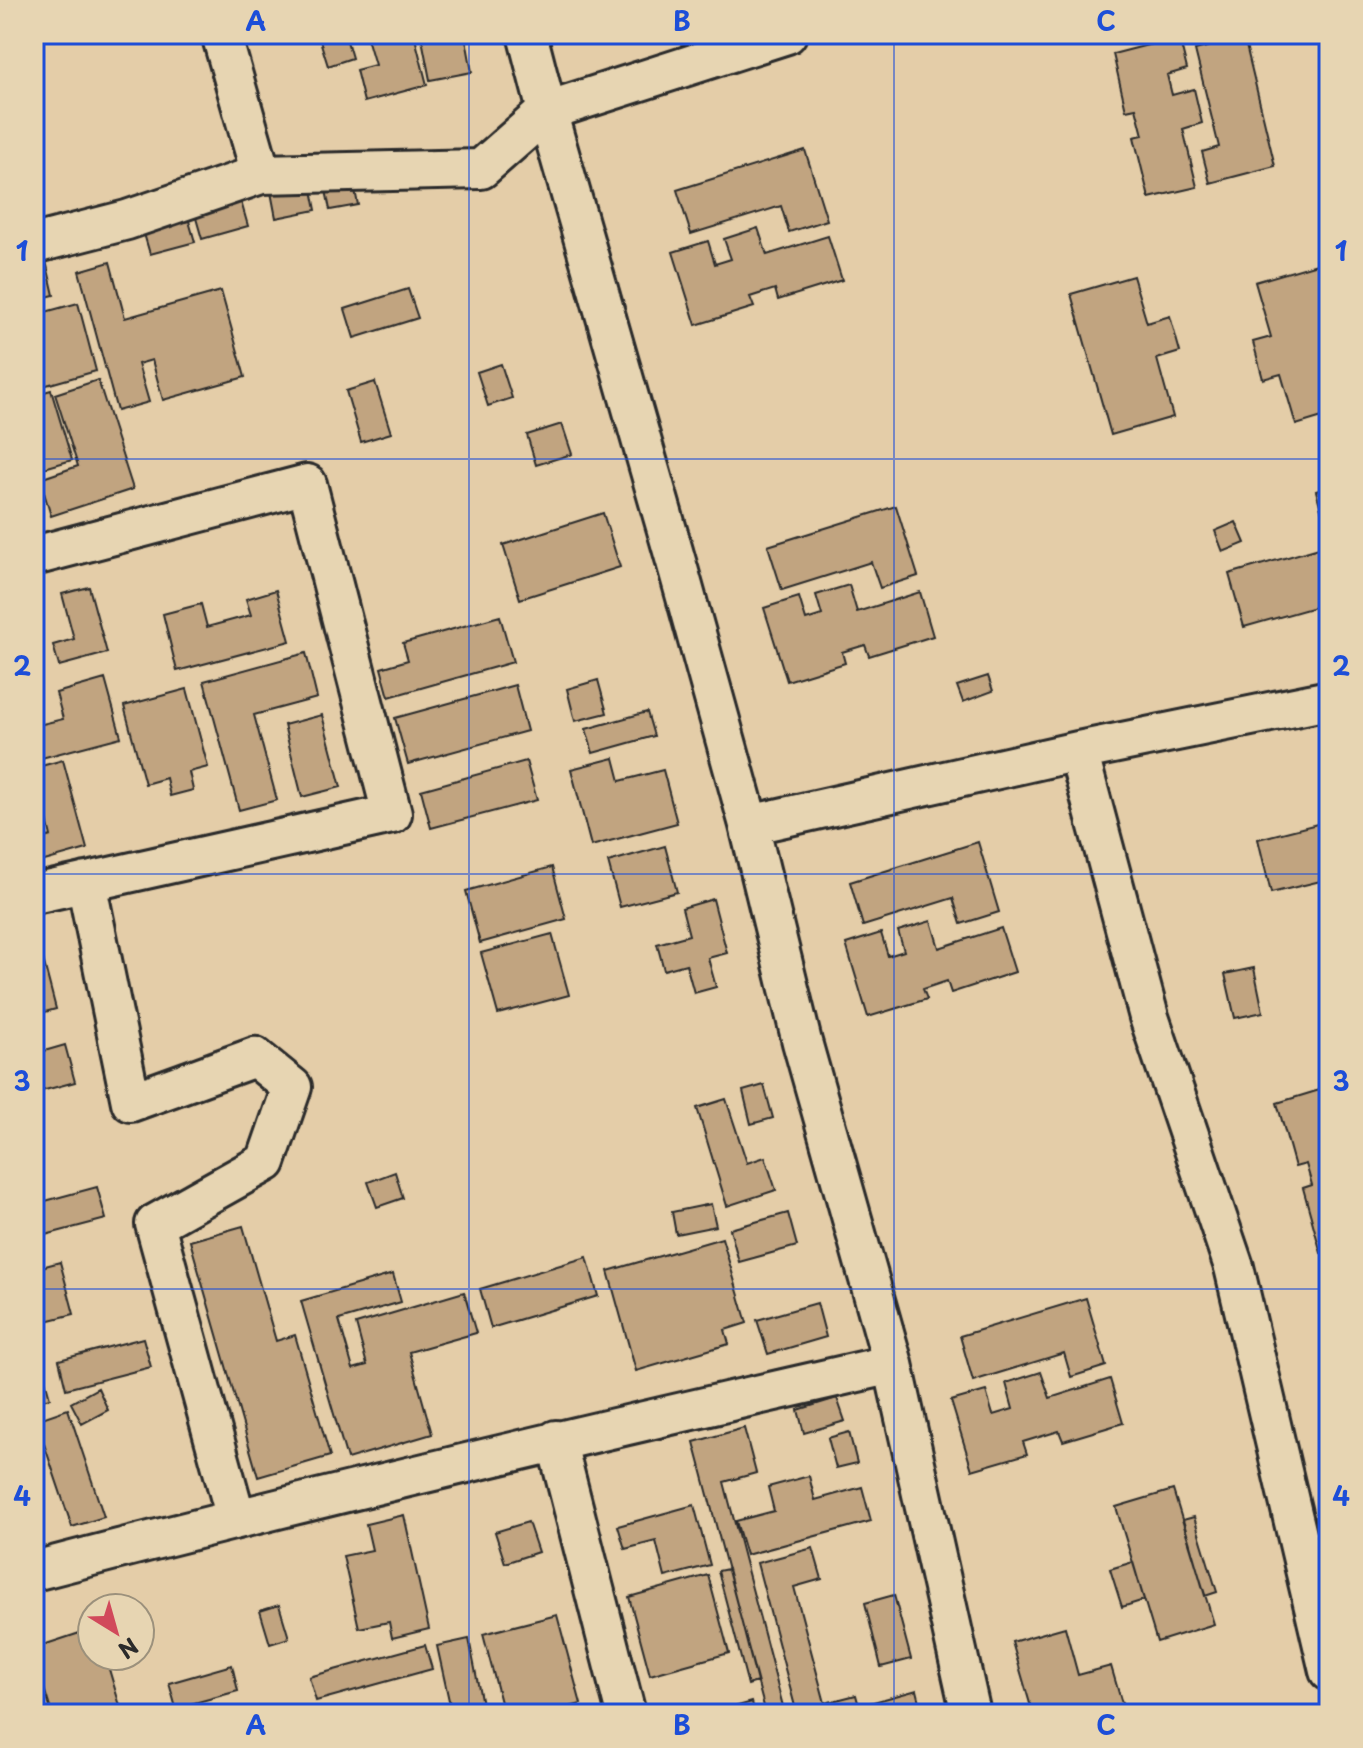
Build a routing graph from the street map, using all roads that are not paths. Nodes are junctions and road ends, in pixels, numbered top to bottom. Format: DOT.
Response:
graph roads {
  1 [pos="221,34"];
  2 [pos="527,34"];
  3 [pos="787,34"];
  4 [pos="547,111"];
  5 [pos="261,174"];
  6 [pos="34,244"];
  7 [pos="34,556"];
  8 [pos="1329,700"];
  9 [pos="1078,751"];
  10 [pos="749,825"];
  11 [pos="86,882"];
  12 [pos="34,894"];
  13 [pos="893,1364"];
  14 [pos="556,1440"];
  15 [pos="236,1518"];
  16 [pos="34,1571"];
  17 [pos="1329,1671"];
  18 [pos="626,1714"];
  19 [pos="971,1714"];
  1 -- 5 [label="street"];
  2 -- 4 [label="street"];
  3 -- 4 [label="street"];
  4 -- 5 [label="street"];
  4 -- 10 [label="street"];
  5 -- 6 [label="street"];
  7 -- 11 [label="street"];
  8 -- 9 [label="street"];
  9 -- 10 [label="street"];
  9 -- 17 [label="street"];
  10 -- 13 [label="street"];
  11 -- 12 [label="street"];
  11 -- 15 [label="street"];
  13 -- 14 [label="street"];
  13 -- 19 [label="street"];
  14 -- 15 [label="street"];
  14 -- 18 [label="street"];
  15 -- 16 [label="street"];
}
